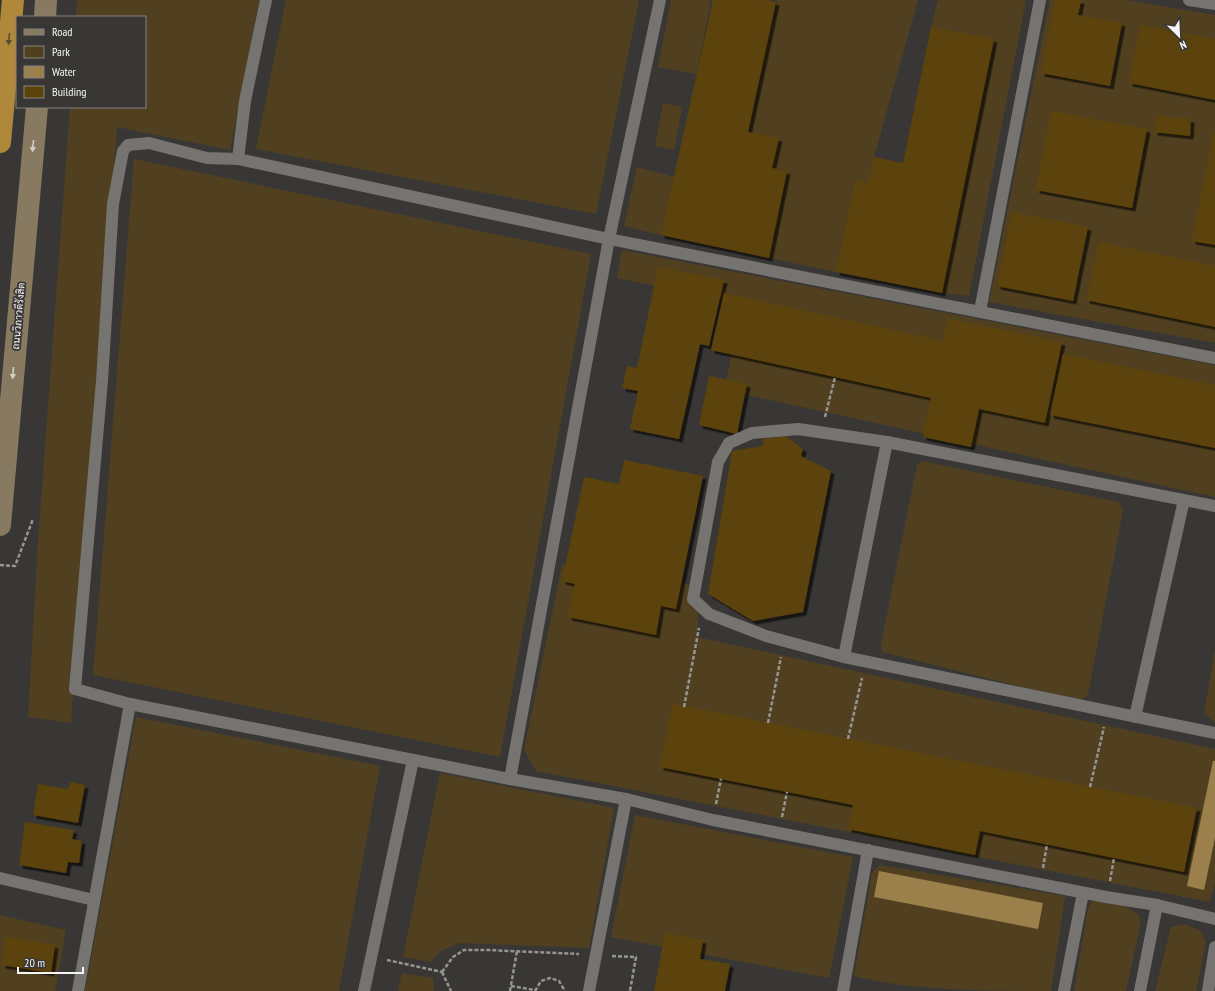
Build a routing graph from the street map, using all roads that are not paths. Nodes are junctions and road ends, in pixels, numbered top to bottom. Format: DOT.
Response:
graph roads {
  1 [pos="13,0"];
  2 [pos="46,0"];
  3 [pos="266,0"];
  4 [pos="660,0"];
  5 [pos="1040,0"];
  6 [pos="1189,0"];
  7 [pos="1215,4"];
  8 [pos="45,16"];
  9 [pos="37,108"];
  10 [pos="0,142"];
  11 [pos="238,159"];
  12 [pos="609,239"];
  13 [pos="980,312"];
  14 [pos="1215,358"];
  15 [pos="887,442"];
  16 [pos="1184,500"];
  17 [pos="1215,506"];
  18 [pos="0,525"];
  19 [pos="844,657"];
  20 [pos="130,704"];
  21 [pos="1135,717"];
  22 [pos="1215,733"];
  23 [pos="413,760"];
  24 [pos="510,780"];
  25 [pos="626,799"];
  26 [pos="868,850"];
  27 [pos="0,878"];
  28 [pos="1083,893"];
  29 [pos="94,900"];
  30 [pos="1157,905"];
  31 [pos="1215,918"];
  32 [pos="1215,947"];
  33 [pos="78,991"];
  34 [pos="364,991"];
  35 [pos="589,991"];
  36 [pos="843,991"];
  37 [pos="1064,991"];
  38 [pos="1140,991"];
  39 [pos="1208,991"];
  1 -- 10 [label="highway, one-way"];
  2 -- 8 [label="main road"];
  3 -- 11 [label="lane"];
  4 -- 12 [label="lane"];
  5 -- 13 [label="lane"];
  6 -- 7 [label="lane"];
  9 -- 18 [label="main road, ถนนวิภาวดีรังสิต, one-way"];
  11 -- 12 [label="lane"];
  11 -- 20 [label="lane"];
  12 -- 13 [label="lane"];
  12 -- 24 [label="lane"];
  13 -- 14 [label="lane"];
  15 -- 16 [label="lane"];
  15 -- 19 [label="lane"];
  15 -- 19 [label="lane"];
  16 -- 17 [label="lane"];
  16 -- 21 [label="lane"];
  19 -- 21 [label="lane"];
  20 -- 23 [label="lane"];
  20 -- 29 [label="lane"];
  21 -- 22 [label="lane"];
  23 -- 24 [label="lane"];
  23 -- 34 [label="lane"];
  24 -- 25 [label="lane"];
  25 -- 26 [label="lane"];
  25 -- 35 [label="lane"];
  26 -- 28 [label="lane"];
  26 -- 36 [label="lane"];
  27 -- 29 [label="lane"];
  28 -- 30 [label="lane"];
  28 -- 37 [label="lane"];
  29 -- 33 [label="lane"];
  30 -- 31 [label="lane"];
  30 -- 38 [label="lane"];
  32 -- 39 [label="lane"];
}
